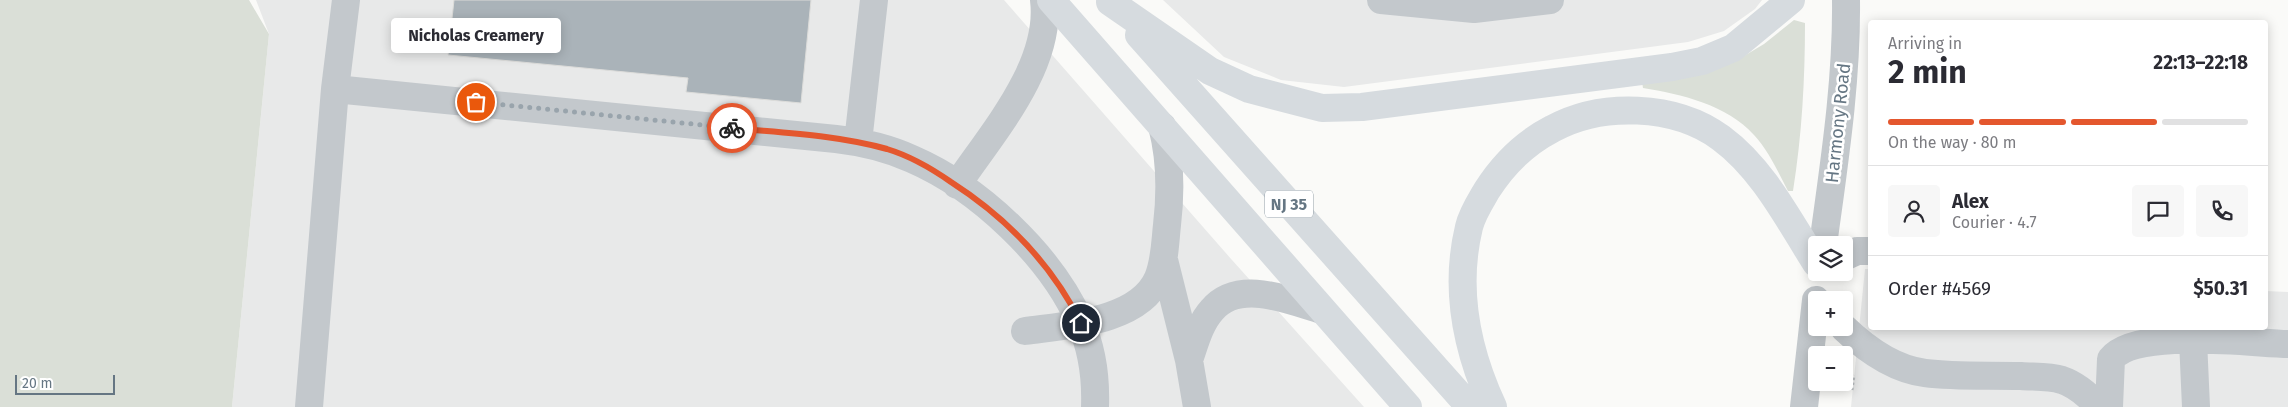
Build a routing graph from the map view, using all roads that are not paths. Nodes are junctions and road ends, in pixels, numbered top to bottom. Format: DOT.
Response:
graph roads {
  1 [pos="346,0"];
  2 [pos="874,0"];
  3 [pos="1044,0"];
  4 [pos="1051,0"];
  5 [pos="1380,0"];
  6 [pos="1550,0"];
  7 [pos="1791,0"];
  8 [pos="1846,0"];
  9 [pos="1109,1"];
  10 [pos="1512,2"];
  11 [pos="1858,41"];
  12 [pos="335,89"];
  13 [pos="1162,126"];
  14 [pos="858,142"];
  15 [pos="957,185"];
  16 [pos="1824,236"];
  17 [pos="1808,251"];
  18 [pos="1868,251"];
  19 [pos="1853,253"];
  20 [pos="1164,260"];
  21 [pos="1322,310"];
  22 [pos="1081,323"];
  23 [pos="1025,331"];
  24 [pos="1812,336"];
  25 [pos="1853,336"];
  26 [pos="2193,340"];
  27 [pos="2288,344"];
  28 [pos="1189,360"];
  29 [pos="309,407"];
  30 [pos="1095,407"];
  31 [pos="1197,407"];
  32 [pos="1408,407"];
  33 [pos="1470,407"];
  34 [pos="1493,407"];
  35 [pos="1804,407"];
  36 [pos="2099,407"];
  37 [pos="2109,407"];
  38 [pos="2196,407"];
  1 -- 12 [label="street"];
  2 -- 14 [label="street"];
  3 -- 15 [label="street"];
  4 -- 13 [label="highway, NJ 35"];
  5 -- 10 [label="street"];
  6 -- 10 [label="street"];
  7 -- 9 [label="highway"];
  8 -- 11 [label="street, Harmony Road"];
  9 -- 33 [label="highway, NJ 35"];
  11 -- 16 [label="street, Harmony Road"];
  12 -- 14 [label="street"];
  12 -- 29 [label="street"];
  13 -- 20 [label="street"];
  13 -- 21 [label="highway, NJ 35"];
  14 -- 15 [label="street"];
  15 -- 22 [label="street"];
  17 -- 34 [label="highway"];
  18 -- 19 [label="street"];
  20 -- 22 [label="street"];
  20 -- 28 [label="street"];
  21 -- 28 [label="street"];
  21 -- 32 [label="highway, NJ 35"];
  22 -- 23 [label="street"];
  22 -- 30 [label="street"];
  24 -- 35 [label="street"];
  25 -- 36 [label="street"];
  26 -- 27 [label="street"];
  26 -- 37 [label="street"];
  26 -- 38 [label="street"];
  28 -- 31 [label="street"];
}
